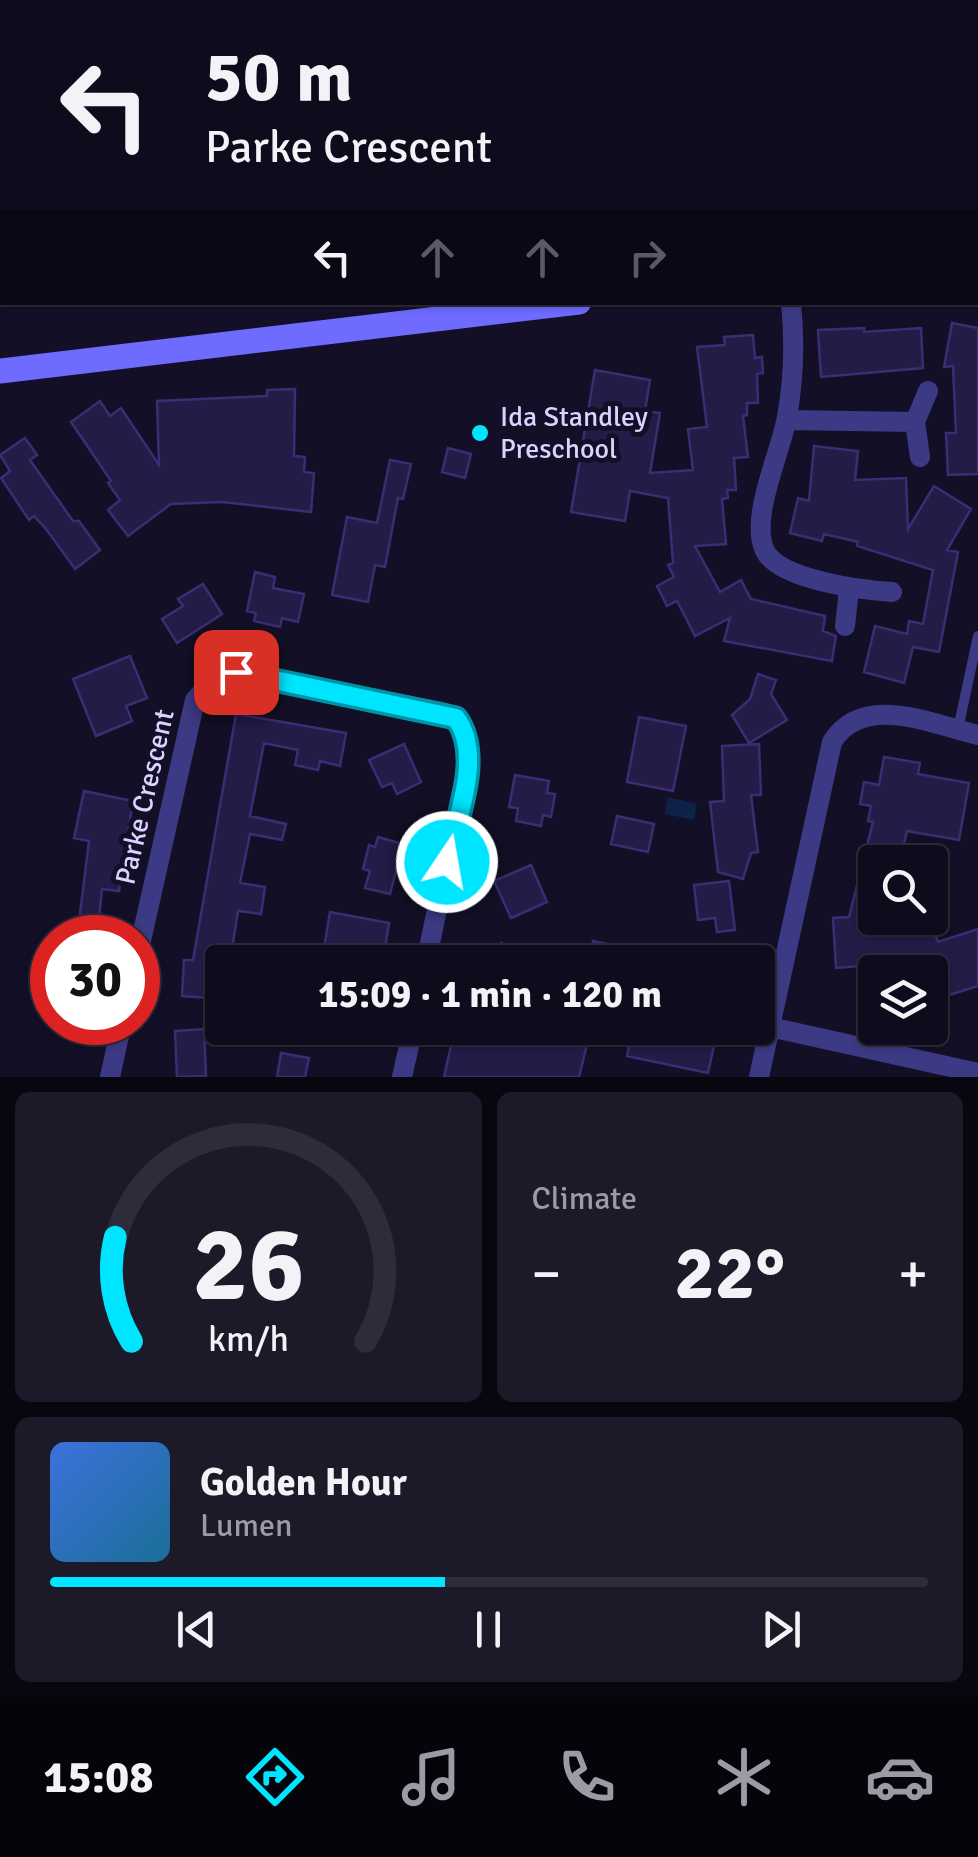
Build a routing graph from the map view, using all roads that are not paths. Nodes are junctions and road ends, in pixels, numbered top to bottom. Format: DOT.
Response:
graph roads {
  1 [pos="555,305"];
  2 [pos="791,305"];
  3 [pos="0,371"];
  4 [pos="928,391"];
  5 [pos="787,420"];
  6 [pos="915,422"];
  7 [pos="920,457"];
  8 [pos="850,589"];
  9 [pos="892,592"];
  10 [pos="845,626"];
  11 [pos="978,636"];
  12 [pos="968,732"];
  13 [pos="147,915"];
  14 [pos="430,945"];
  15 [pos="775,1004"];
  16 [pos="775,1028"];
  17 [pos="117,1045"];
  18 [pos="409,1045"];
  19 [pos="766,1045"];
  20 [pos="978,1073"];
  21 [pos="110,1077"];
  22 [pos="402,1077"];
  23 [pos="759,1077"];
  1 -- 3 [label="street"];
  2 -- 5 [label="street"];
  4 -- 6 [label="street"];
  5 -- 6 [label="street"];
  5 -- 8 [label="street"];
  6 -- 7 [label="street"];
  8 -- 9 [label="street"];
  8 -- 10 [label="street"];
  11 -- 12 [label="lane"];
  12 -- 15 [label="street"];
  13 -- 14 [label="street, Parke Crescent"];
  16 -- 20 [label="street"];
  17 -- 21 [label="street"];
  18 -- 22 [label="street"];
  19 -- 23 [label="street"];
}
